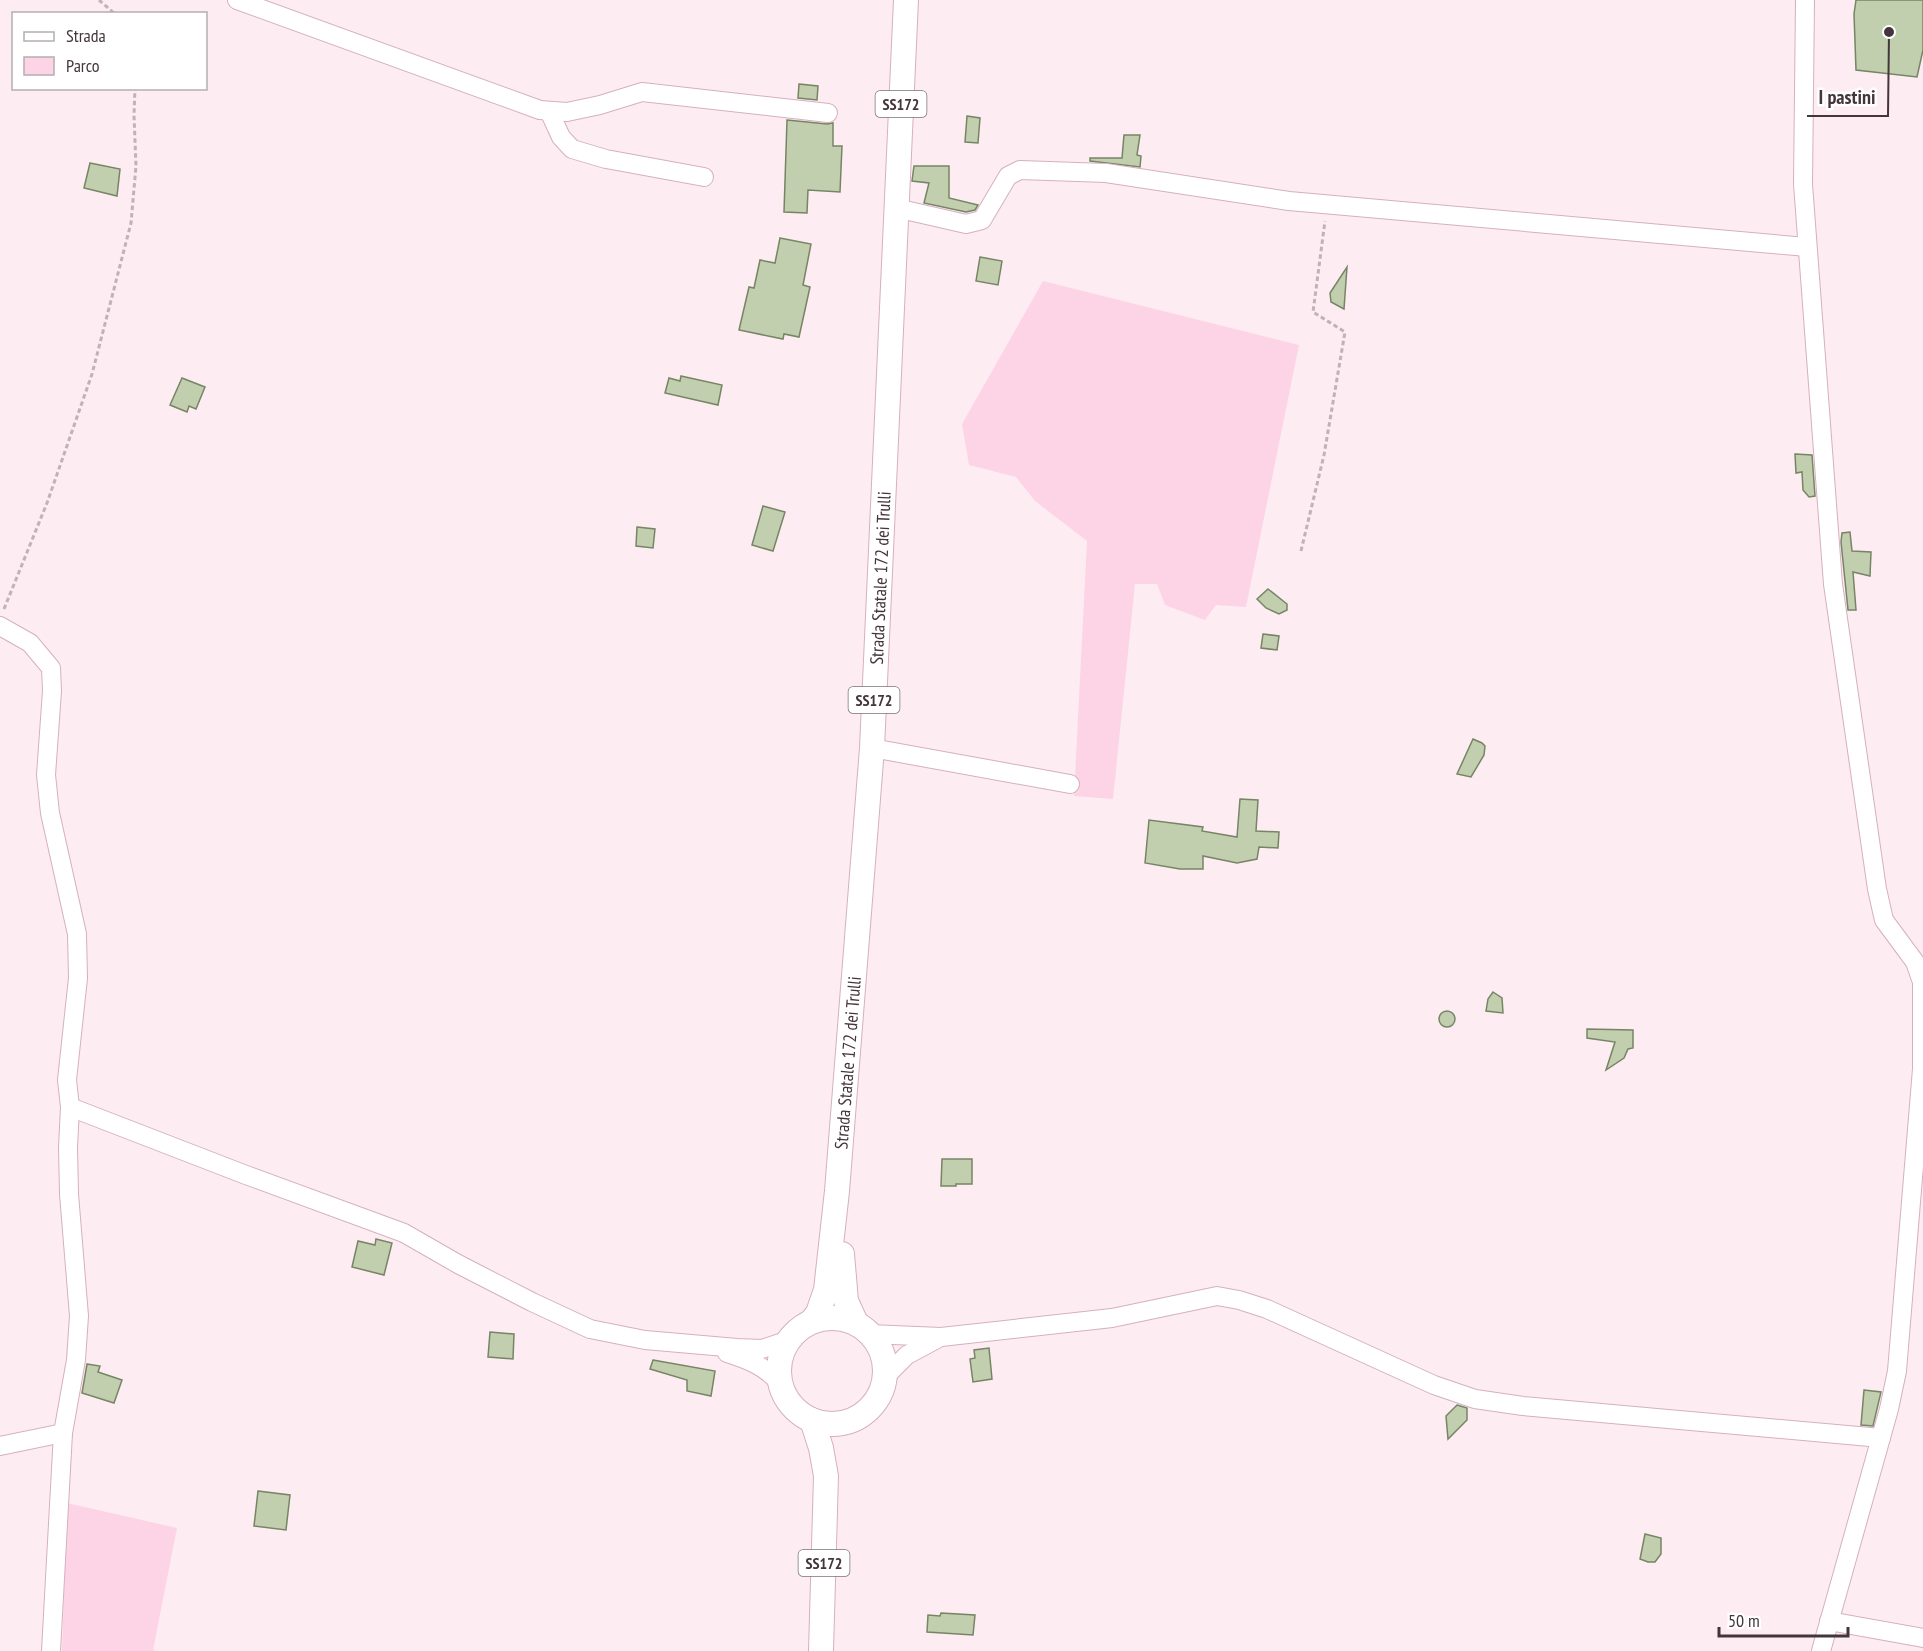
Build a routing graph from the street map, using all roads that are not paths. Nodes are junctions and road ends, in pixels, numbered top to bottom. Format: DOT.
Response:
graph roads {
  1 [pos="237,0"];
  2 [pos="906,0"];
  3 [pos="1805,0"];
  4 [pos="549,111"];
  5 [pos="828,113"];
  6 [pos="704,177"];
  7 [pos="896,208"];
  8 [pos="1807,247"];
  9 [pos="0,626"];
  10 [pos="872,748"];
  11 [pos="1070,784"];
  12 [pos="70,1107"];
  13 [pos="837,1191"];
  14 [pos="811,1322"];
  15 [pos="862,1328"];
  16 [pos="941,1337"];
  17 [pos="789,1340"];
  18 [pos="709,1347"];
  19 [pos="885,1377"];
  20 [pos="781,1385"];
  21 [pos="812,1420"];
  22 [pos="848,1422"];
  23 [pos="63,1433"];
  24 [pos="1881,1438"];
  25 [pos="0,1446"];
  26 [pos="826,1476"];
  27 [pos="1828,1622"];
  28 [pos="1923,1638"];
  29 [pos="51,1651"];
  30 [pos="821,1651"];
  31 [pos="1821,1651"];
  1 -- 4 [label="street"];
  2 -- 7 [label="main road, Strada Statale 172 dei Trulli / SS172"];
  3 -- 8 [label="street"];
  4 -- 5 [label="street"];
  4 -- 6 [label="street"];
  7 -- 8 [label="street"];
  7 -- 10 [label="main road, Strada Statale 172 dei Trulli / SS172"];
  8 -- 24 [label="street"];
  9 -- 12 [label="street"];
  10 -- 11 [label="street"];
  10 -- 13 [label="main road, Strada Statale 172 dei Trulli / SS172"];
  12 -- 18 [label="street"];
  12 -- 23 [label="street"];
  13 -- 14 [label="main road, Strada Statale 172 dei Trulli / SS172"];
  13 -- 15 [label="main road, Strada Statale 172 dei Trulli"];
  14 -- 15 [label="main road"];
  14 -- 17 [label="main road, Strada Statale 172 dei Trulli"];
  15 -- 16 [label="street"];
  15 -- 19 [label="main road, Strada Statale 172 dei Trulli"];
  16 -- 19 [label="street"];
  16 -- 24 [label="street"];
  17 -- 18 [label="street"];
  17 -- 20 [label="main road"];
  18 -- 20 [label="street"];
  19 -- 22 [label="main road"];
  20 -- 21 [label="main road"];
  21 -- 22 [label="main road"];
  21 -- 26 [label="main road"];
  22 -- 26 [label="main road"];
  23 -- 25 [label="street"];
  23 -- 29 [label="street"];
  24 -- 27 [label="street"];
  26 -- 30 [label="main road, SS172"];
  27 -- 28 [label="street"];
  27 -- 31 [label="street"];
}
